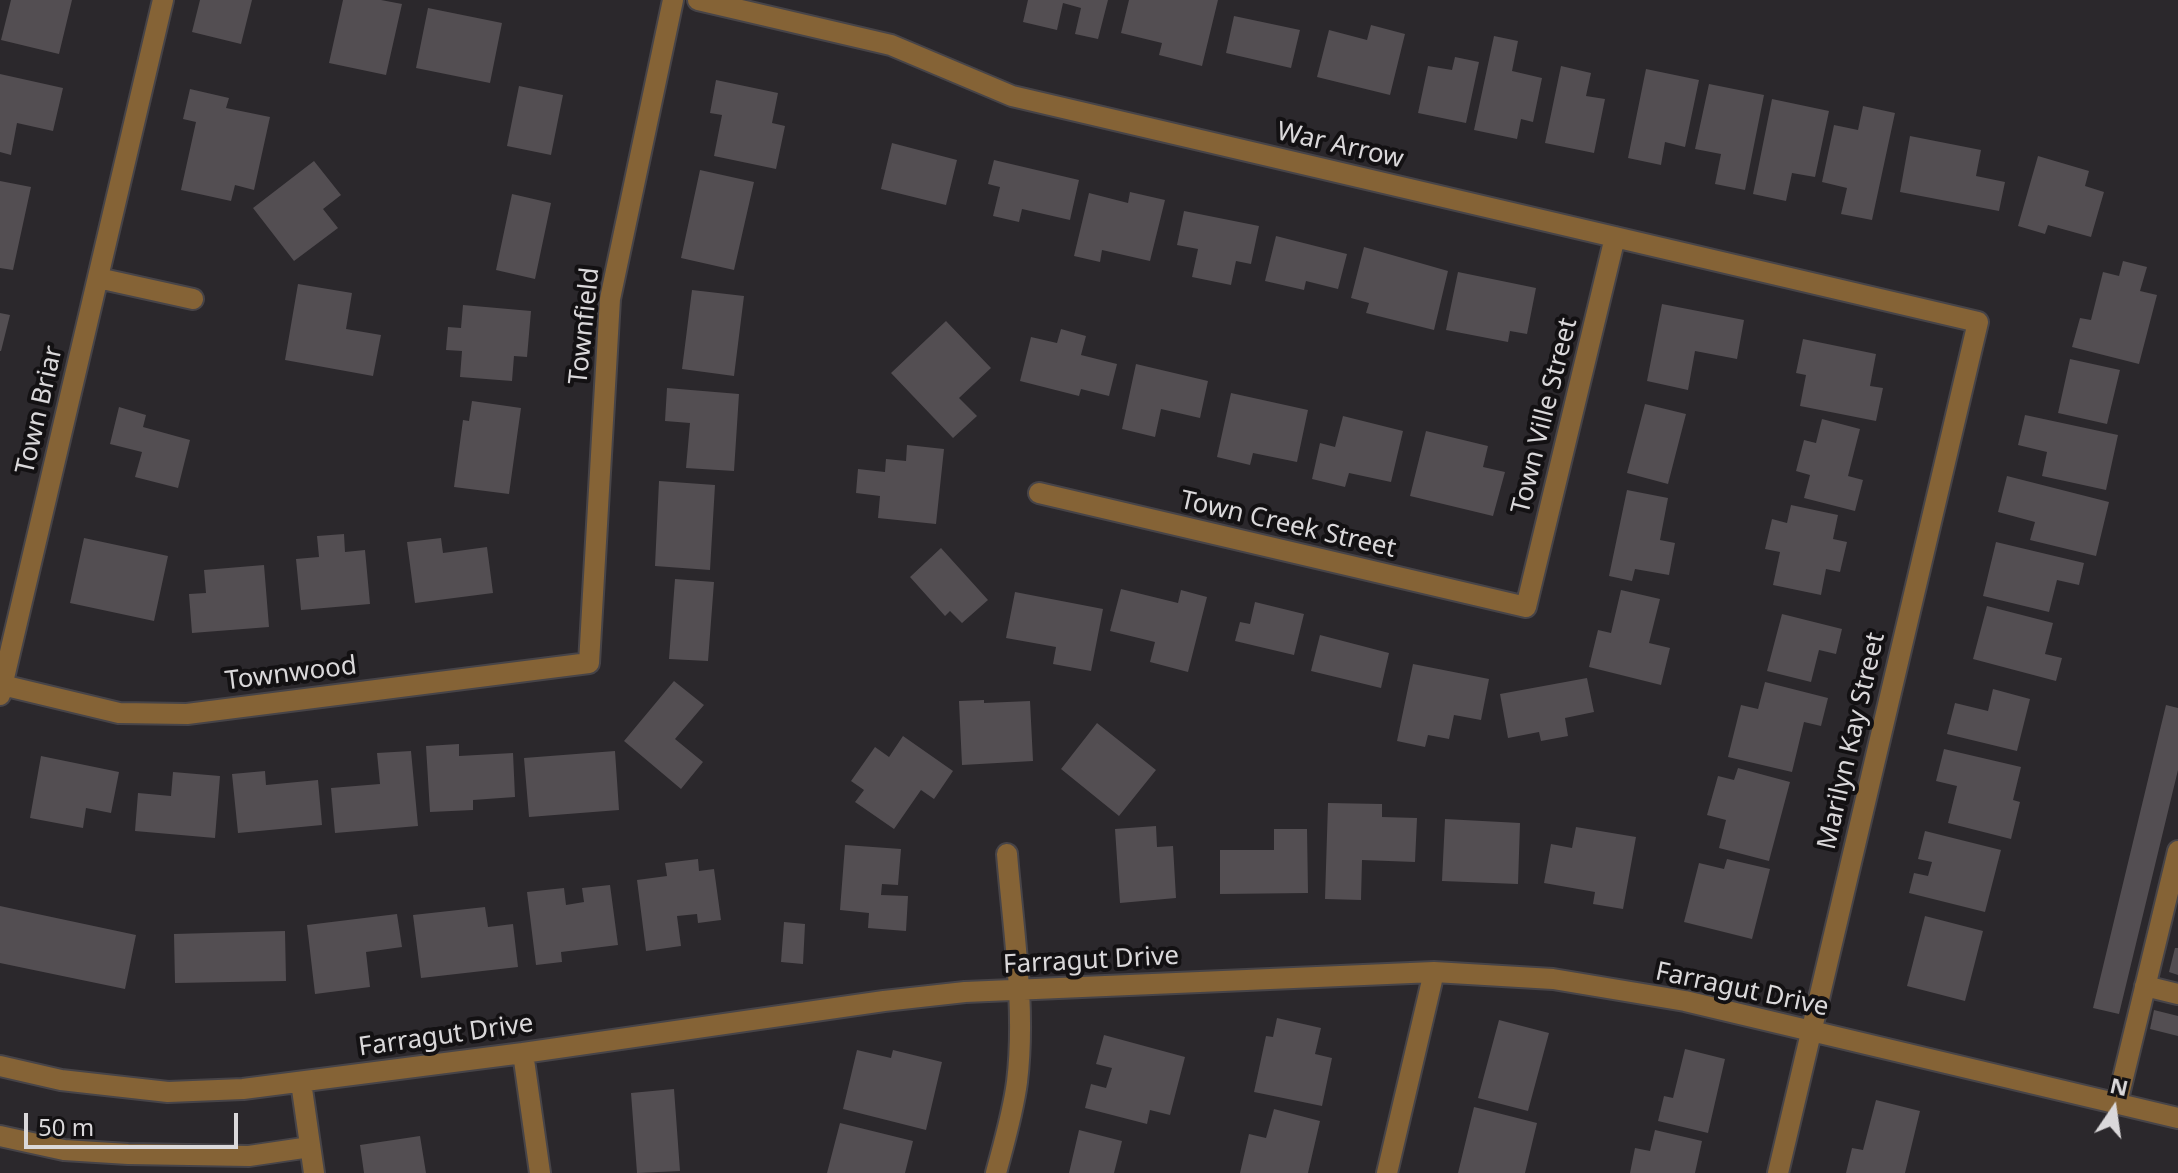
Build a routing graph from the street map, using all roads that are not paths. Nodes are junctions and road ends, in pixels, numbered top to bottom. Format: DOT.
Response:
graph roads {
  1 [pos="163,0"];
  2 [pos="673,0"];
  3 [pos="698,0"];
  4 [pos="1615,237"];
  5 [pos="98,278"];
  6 [pos="193,299"];
  7 [pos="1978,322"];
  8 [pos="1039,493"];
  9 [pos="1526,607"];
  10 [pos="589,663"];
  11 [pos="1,690"];
  12 [pos="2178,851"];
  13 [pos="1007,854"];
  14 [pos="2169,927"];
  15 [pos="1434,972"];
  16 [pos="2145,986"];
  17 [pos="1017,991"];
  18 [pos="2178,994"];
  19 [pos="1811,1031"];
  20 [pos="523,1053"];
  21 [pos="0,1066"];
  22 [pos="301,1082"];
  23 [pos="2117,1103"];
  24 [pos="2178,1118"];
  25 [pos="0,1136"];
  26 [pos="310,1147"];
  27 [pos="314,1173"];
  28 [pos="540,1173"];
  29 [pos="996,1173"];
  30 [pos="1387,1173"];
  31 [pos="1778,1173"];
  1 -- 5 [label="street, Town Briar"];
  2 -- 10 [label="street, Townfield"];
  3 -- 4 [label="street, War Arrow"];
  4 -- 7 [label="street, War Arrow"];
  4 -- 9 [label="street, Town Ville Street"];
  5 -- 6 [label="street"];
  5 -- 11 [label="street, Town Briar"];
  7 -- 19 [label="street, Marilyn Kay Street"];
  8 -- 9 [label="street, Town Creek Street"];
  10 -- 11 [label="street, Townwood"];
  12 -- 14 [label="street"];
  13 -- 17 [label="street"];
  14 -- 16 [label="street"];
  15 -- 17 [label="street, Farragut Drive"];
  15 -- 19 [label="street, Farragut Drive"];
  15 -- 30 [label="street"];
  16 -- 18 [label="street"];
  16 -- 23 [label="street"];
  17 -- 20 [label="street, Farragut Drive"];
  17 -- 29 [label="street"];
  19 -- 23 [label="street, Farragut Drive"];
  19 -- 31 [label="street, Marilyn Kay Street"];
  20 -- 22 [label="street, Farragut Drive"];
  20 -- 28 [label="street"];
  21 -- 22 [label="street, Farragut Drive"];
  22 -- 26 [label="street"];
  23 -- 24 [label="street, Farragut Drive"];
  25 -- 26 [label="street"];
  26 -- 27 [label="street"];
}
